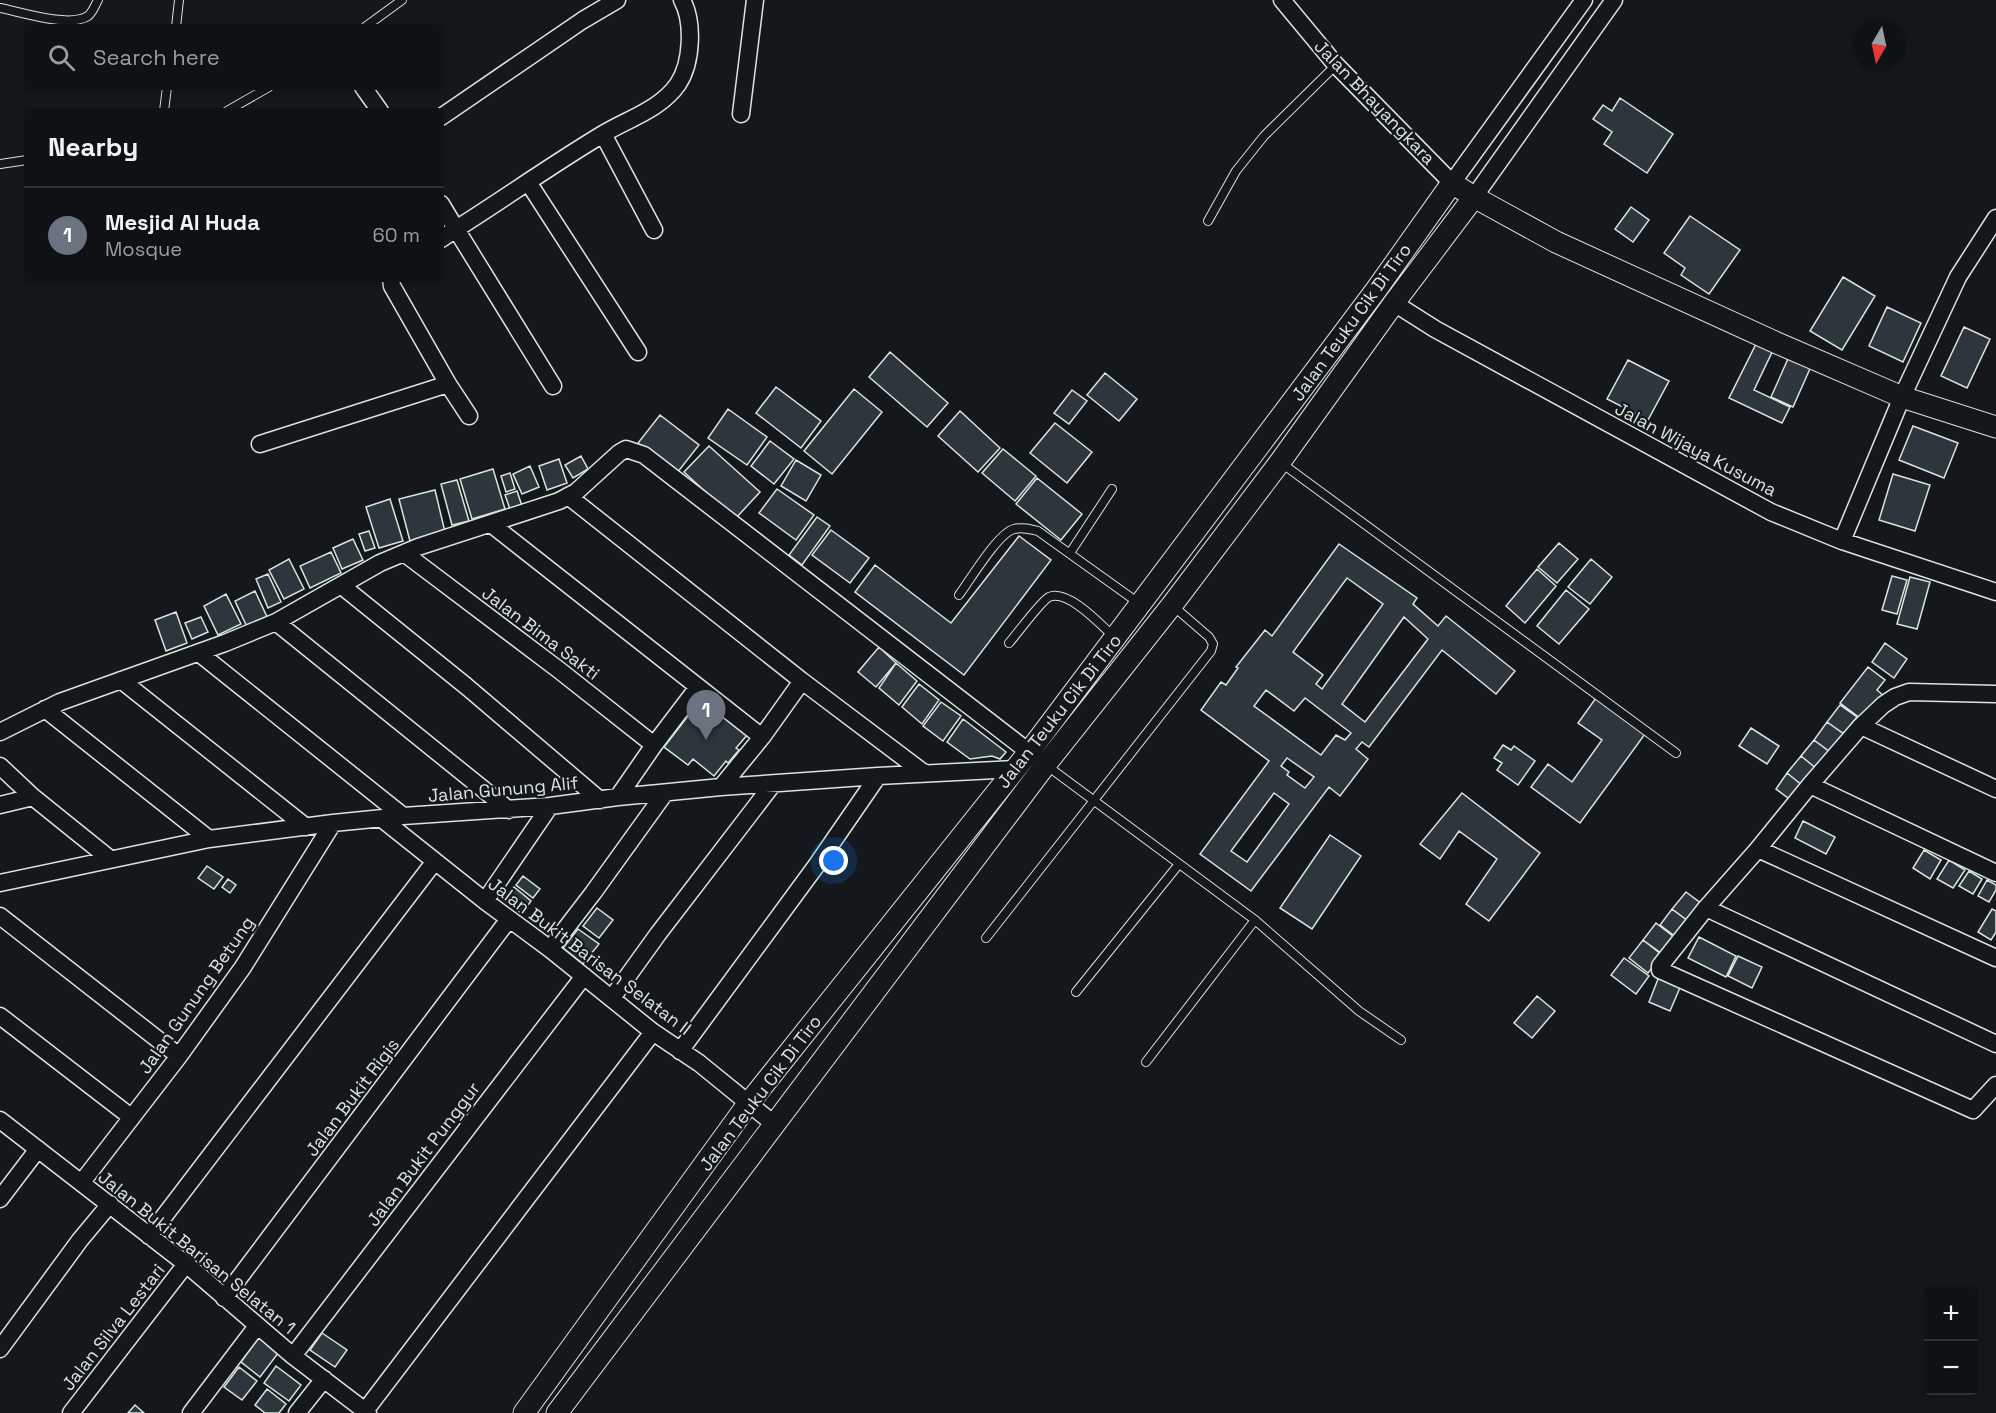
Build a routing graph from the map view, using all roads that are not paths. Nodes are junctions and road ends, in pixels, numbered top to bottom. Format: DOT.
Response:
graph roads {
  1 [pos="98,0"];
  2 [pos="179,0"];
  3 [pos="402,0"];
  4 [pos="617,0"];
  5 [pos="682,0"];
  6 [pos="754,0"];
  7 [pos="1281,0"];
  8 [pos="1584,0"];
  9 [pos="1614,0"];
  10 [pos="0,8"];
  11 [pos="176,24"];
  12 [pos="369,24"];
  13 [pos="1336,65"];
  14 [pos="167,90"];
  15 [pos="263,90"];
  16 [pos="365,90"];
  17 [pos="164,108"];
  18 [pos="232,108"];
  19 [pos="378,108"];
  20 [pos="741,114"];
  21 [pos="444,115"];
  22 [pos="603,134"];
  23 [pos="24,160"];
  24 [pos="0,164"];
  25 [pos="528,182"];
  26 [pos="1452,183"];
  27 [pos="1474,197"];
  28 [pos="444,209"];
  29 [pos="1996,218"];
  30 [pos="1208,222"];
  31 [pos="456,229"];
  32 [pos="654,230"];
  33 [pos="444,237"];
  34 [pos="391,282"];
  35 [pos="1394,303"];
  36 [pos="638,352"];
  37 [pos="1320,365"];
  38 [pos="1341,378"];
  39 [pos="448,384"];
  40 [pos="553,386"];
  41 [pos="1902,397"];
  42 [pos="469,416"];
  43 [pos="1996,427"];
  44 [pos="260,444"];
  45 [pos="1280,462"];
  46 [pos="1112,489"];
  47 [pos="568,496"];
  48 [pos="491,524"];
  49 [pos="1842,541"];
  50 [pos="404,553"];
  51 [pos="1070,553"];
  52 [pos="342,586"];
  53 [pos="1996,592"];
  54 [pos="959,595"];
  55 [pos="1141,605"];
  56 [pos="1172,605"];
  57 [pos="276,622"];
  58 [pos="1116,638"];
  59 [pos="1010,643"];
  60 [pos="199,653"];
  61 [pos="121,680"];
  62 [pos="802,681"];
  63 [pos="698,687"];
  64 [pos="1976,693"];
  65 [pos="1996,694"];
  66 [pos="1996,702"];
  67 [pos="45,709"];
  68 [pos="1862,726"];
  69 [pos="0,732"];
  70 [pos="762,737"];
  71 [pos="654,744"];
  72 [pos="1676,753"];
  73 [pos="1037,758"];
  74 [pos="0,766"];
  75 [pos="1015,769"];
  76 [pos="924,773"];
  77 [pos="878,776"];
  78 [pos="773,784"];
  79 [pos="1810,785"];
  80 [pos="721,787"];
  81 [pos="1996,789"];
  82 [pos="664,793"];
  83 [pos="618,796"];
  84 [pos="33,797"];
  85 [pos="600,800"];
  86 [pos="1093,800"];
  87 [pos="0,805"];
  88 [pos="550,806"];
  89 [pos="509,810"];
  90 [pos="403,816"];
  91 [pos="382,819"];
  92 [pos="333,823"];
  93 [pos="306,827"];
  94 [pos="209,840"];
  95 [pos="1758,849"];
  96 [pos="110,859"];
  97 [pos="435,861"];
  98 [pos="1179,864"];
  99 [pos="1996,873"];
  100 [pos="0,884"];
  101 [pos="484,901"];
  102 [pos="1706,908"];
  103 [pos="0,916"];
  104 [pos="509,919"];
  105 [pos="1255,920"];
  106 [pos="986,938"];
  107 [pos="550,949"];
  108 [pos="1996,958"];
  109 [pos="584,976"];
  110 [pos="1076,992"];
  111 [pos="612,998"];
  112 [pos="0,1016"];
  113 [pos="653,1032"];
  114 [pos="1401,1040"];
  115 [pos="1996,1044"];
  116 [pos="680,1051"];
  117 [pos="179,1056"];
  118 [pos="1146,1062"];
  119 [pos="1996,1085"];
  120 [pos="748,1104"];
  121 [pos="131,1117"];
  122 [pos="0,1120"];
  123 [pos="774,1124"];
  124 [pos="38,1149"];
  125 [pos="82,1182"];
  126 [pos="0,1199"];
  127 [pos="110,1204"];
  128 [pos="149,1236"];
  129 [pos="186,1264"];
  130 [pos="224,1298"];
  131 [pos="258,1326"];
  132 [pos="0,1349"];
  133 [pos="293,1356"];
  134 [pos="324,1379"];
  135 [pos="367,1412"];
  136 [pos="71,1413"];
  137 [pos="191,1413"];
  138 [pos="297,1413"];
  139 [pos="524,1413"];
  140 [pos="557,1413"];
  1 -- 10 [label="lane"];
  2 -- 11 [label="lane"];
  3 -- 12 [label="lane"];
  4 -- 21 [label="street"];
  5 -- 22 [label="street"];
  6 -- 20 [label="street"];
  7 -- 13 [label="street, Jalan Bhayangkara"];
  8 -- 26 [label="street, Jalan Teuku Cik Di Tiro"];
  9 -- 27 [label="street, Jalan Teuku Cik Di Tiro"];
  13 -- 26 [label="street, Jalan Bhayangkara"];
  13 -- 30 [label="lane"];
  14 -- 17 [label="lane"];
  15 -- 18 [label="lane"];
  16 -- 19 [label="street"];
  22 -- 25 [label="street"];
  22 -- 32 [label="street"];
  23 -- 24 [label="lane"];
  25 -- 31 [label="street"];
  25 -- 36 [label="street"];
  26 -- 27 [label="street, Jalan Bhayangkara"];
  26 -- 37 [label="street, Jalan Teuku Cik Di Tiro"];
  27 -- 35 [label="street, Jalan Teuku Cik Di Tiro"];
  27 -- 41 [label="street, Jalan Bhayangkara"];
  28 -- 31 [label="street"];
  29 -- 41 [label="street"];
  31 -- 33 [label="street"];
  31 -- 40 [label="street"];
  34 -- 39 [label="street"];
  35 -- 38 [label="street, Jalan Teuku Cik Di Tiro"];
  35 -- 49 [label="street, Jalan Wijaya Kusuma"];
  37 -- 38 [label="street"];
  37 -- 55 [label="street, Jalan Teuku Cik Di Tiro"];
  38 -- 45 [label="street, Jalan Teuku Cik Di Tiro"];
  39 -- 42 [label="street"];
  39 -- 44 [label="street"];
  41 -- 43 [label="street, Jalan Bhayangkara"];
  41 -- 49 [label="street"];
  45 -- 56 [label="street, Jalan Teuku Cik Di Tiro"];
  45 -- 72 [label="lane"];
  46 -- 51 [label="lane"];
  47 -- 48 [label="street"];
  47 -- 62 [label="street"];
  47 -- 73 [label="street"];
  48 -- 50 [label="street"];
  48 -- 63 [label="street"];
  49 -- 53 [label="street, Jalan Wijaya Kusuma"];
  50 -- 52 [label="street"];
  50 -- 71 [label="street, Jalan Bima Sakti"];
  51 -- 54 [label="lane"];
  51 -- 55 [label="lane"];
  52 -- 57 [label="street"];
  52 -- 85 [label="street"];
  55 -- 58 [label="street, Jalan Teuku Cik Di Tiro"];
  56 -- 73 [label="street, Jalan Teuku Cik Di Tiro"];
  56 -- 86 [label="lane"];
  57 -- 60 [label="street"];
  57 -- 89 [label="street"];
  58 -- 59 [label="lane"];
  58 -- 73 [label="street, Jalan Teuku Cik Di Tiro"];
  60 -- 61 [label="street"];
  60 -- 90 [label="street"];
  61 -- 67 [label="street"];
  61 -- 93 [label="street"];
  62 -- 70 [label="street"];
  62 -- 76 [label="street"];
  63 -- 70 [label="street"];
  63 -- 71 [label="street"];
  64 -- 65 [label="street"];
  64 -- 66 [label="street"];
  64 -- 68 [label="street"];
  67 -- 69 [label="street"];
  67 -- 94 [label="street"];
  68 -- 79 [label="street"];
  68 -- 81 [label="street"];
  70 -- 80 [label="street"];
  71 -- 83 [label="street"];
  73 -- 75 [label="street, Jalan Teuku Cik Di Tiro"];
  73 -- 86 [label="lane"];
  73 -- 123 [label="street, Jalan Teuku Cik Di Tiro"];
  74 -- 84 [label="street"];
  75 -- 76 [label="street, Jalan Gunung Alif"];
  75 -- 120 [label="street, Jalan Teuku Cik Di Tiro"];
  76 -- 77 [label="street, Jalan Gunung Alif"];
  77 -- 78 [label="street, Jalan Gunung Alif"];
  77 -- 116 [label="street"];
  78 -- 80 [label="street, Jalan Gunung Alif"];
  78 -- 111 [label="street"];
  79 -- 95 [label="street"];
  79 -- 99 [label="street"];
  80 -- 82 [label="street, Jalan Gunung Alif"];
  82 -- 83 [label="street, Jalan Gunung Alif"];
  82 -- 107 [label="street"];
  83 -- 85 [label="street, Jalan Gunung Alif"];
  84 -- 87 [label="street"];
  84 -- 96 [label="street"];
  85 -- 88 [label="street, Jalan Gunung Alif"];
  86 -- 98 [label="lane"];
  86 -- 106 [label="lane"];
  88 -- 89 [label="street, Jalan Gunung Alif"];
  88 -- 101 [label="street"];
  89 -- 90 [label="street, Jalan Gunung Alif"];
  90 -- 91 [label="street, Jalan Gunung Alif"];
  91 -- 92 [label="street, Jalan Gunung Alif"];
  91 -- 97 [label="street, Jalan Bukit Barisan Selatan II"];
  92 -- 93 [label="street, Jalan Gunung Alif"];
  92 -- 117 [label="street, Jalan Gunung Betung"];
  93 -- 94 [label="street, Jalan Gunung Alif"];
  94 -- 96 [label="street, Jalan Gunung Alif"];
  95 -- 102 [label="street"];
  95 -- 108 [label="street"];
  96 -- 100 [label="street, Jalan Gunung Alif"];
  97 -- 101 [label="street, Jalan Bukit Barisan Selatan II"];
  97 -- 128 [label="street"];
  98 -- 105 [label="lane"];
  98 -- 110 [label="lane"];
  101 -- 104 [label="street, Jalan Bukit Barisan Selatan II"];
  102 -- 115 [label="street"];
  102 -- 119 [label="street"];
  103 -- 117 [label="street"];
  104 -- 107 [label="street, Jalan Bukit Barisan Selatan II"];
  104 -- 130 [label="street, Jalan Bukit Rigis"];
  105 -- 114 [label="lane"];
  105 -- 118 [label="lane"];
  107 -- 109 [label="street, Jalan Bukit Barisan Selatan II"];
  109 -- 111 [label="street, Jalan Bukit Barisan Selatan II"];
  109 -- 133 [label="street, Jalan Bukit Punggur"];
  111 -- 113 [label="street, Jalan Bukit Barisan Selatan II"];
  112 -- 121 [label="street"];
  113 -- 116 [label="street, Jalan Bukit Barisan Selatan II"];
  113 -- 135 [label="street"];
  116 -- 120 [label="street, Jalan Bukit Barisan Selatan II"];
  117 -- 121 [label="street, Jalan Gunung Betung"];
  120 -- 123 [label="street, Jalan Bukit Barisan Selatan II"];
  120 -- 139 [label="street, Jalan Teuku Cik Di Tiro"];
  121 -- 125 [label="street, Jalan Gunung Betung"];
  122 -- 124 [label="street, Jalan Bukit Barisan Selatan 1"];
  123 -- 140 [label="street, Jalan Teuku Cik Di Tiro"];
  124 -- 125 [label="street, Jalan Bukit Barisan Selatan 1"];
  124 -- 126 [label="street"];
  125 -- 127 [label="street, Jalan Bukit Barisan Selatan 1"];
  127 -- 128 [label="street, Jalan Bukit Barisan Selatan 1"];
  127 -- 132 [label="street"];
  128 -- 129 [label="street, Jalan Bukit Barisan Selatan 1"];
  129 -- 130 [label="street, Jalan Bukit Barisan Selatan 1"];
  129 -- 136 [label="street, Jalan Silva Lestari"];
  130 -- 131 [label="street, Jalan Bukit Barisan Selatan 1"];
  131 -- 133 [label="street, Jalan Bukit Barisan Selatan 1"];
  131 -- 137 [label="street"];
  133 -- 134 [label="street, Jalan Bukit Barisan Selatan 1"];
  134 -- 135 [label="street, Jalan Bukit Barisan Selatan 1"];
  134 -- 138 [label="street"];
}
